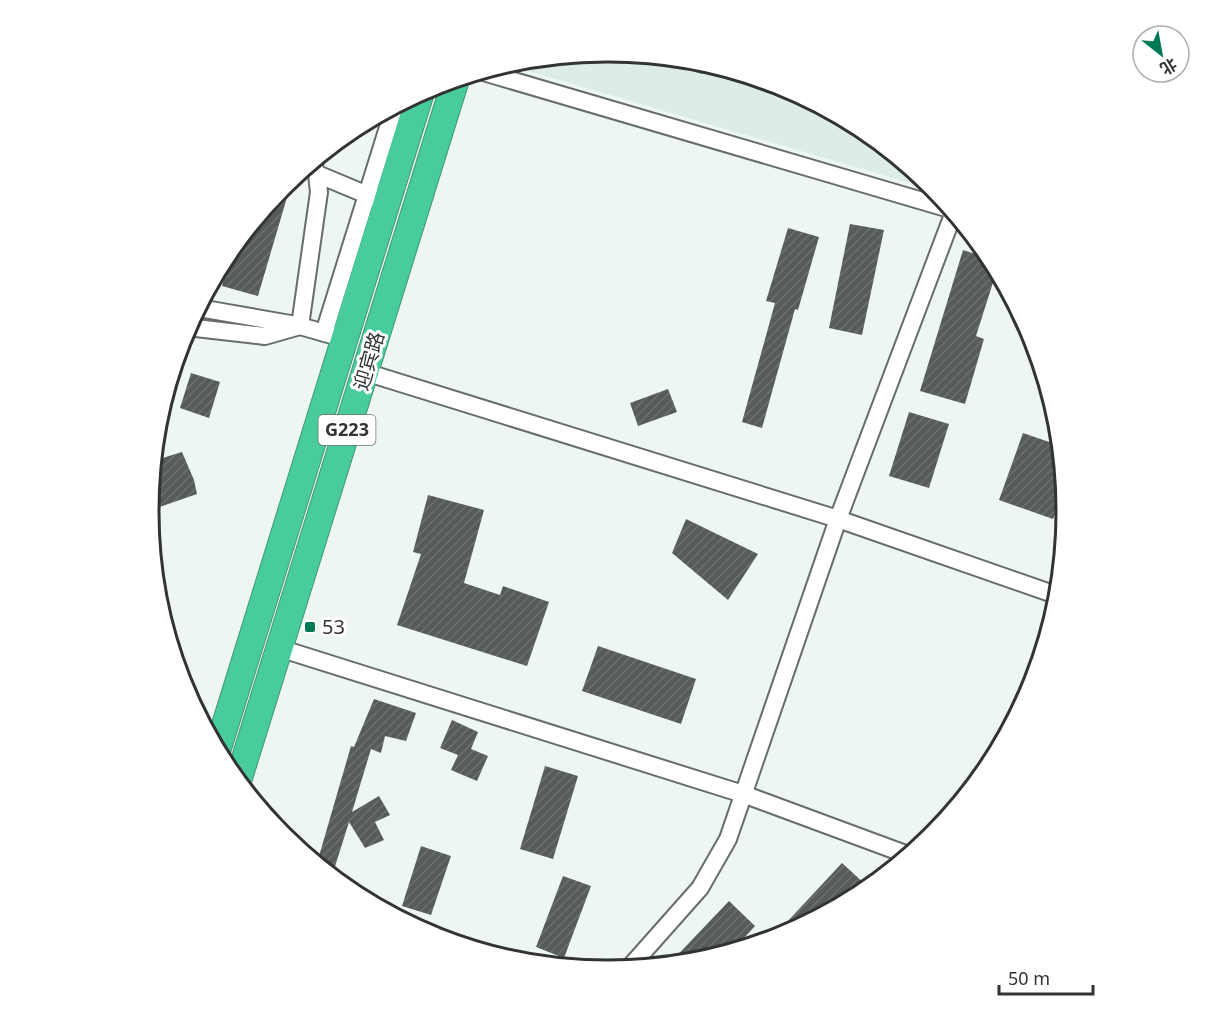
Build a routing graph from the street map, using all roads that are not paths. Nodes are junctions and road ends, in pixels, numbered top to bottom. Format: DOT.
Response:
graph roads {
  1 [pos="496,76"];
  2 [pos="453,89"];
  3 [pos="416,105"];
  4 [pos="393,117"];
  5 [pos="316,169"];
  6 [pos="314,170"];
  7 [pos="377,200"];
  8 [pos="938,207"];
  9 [pos="950,220"];
  10 [pos="208,307"];
  11 [pos="300,326"];
  12 [pos="198,328"];
  13 [pos="334,336"];
  14 [pos="365,372"];
  15 [pos="838,519"];
  16 [pos="1049,592"];
  17 [pos="279,648"];
  18 [pos="221,739"];
  19 [pos="241,770"];
  20 [pos="743,794"];
  21 [pos="899,852"];
  22 [pos="637,959"];
  1 -- 8 [label="street"];
  2 -- 14 [label="highway, 迎宾路 / G223"];
  3 -- 7 [label="highway, 迎宾路 / G223"];
  4 -- 7 [label="street"];
  5 -- 7 [label="street"];
  6 -- 11 [label="street"];
  7 -- 13 [label="highway, 迎宾路 / G223"];
  9 -- 15 [label="street"];
  10 -- 11 [label="street"];
  11 -- 12 [label="street"];
  11 -- 13 [label="street"];
  13 -- 18 [label="highway, 迎宾路 / G223"];
  14 -- 15 [label="street"];
  14 -- 17 [label="highway, 迎宾路 / G223"];
  15 -- 16 [label="street"];
  15 -- 20 [label="street"];
  17 -- 19 [label="highway, 迎宾路 / G223"];
  17 -- 20 [label="street"];
  20 -- 21 [label="street"];
  20 -- 22 [label="street"];
}
